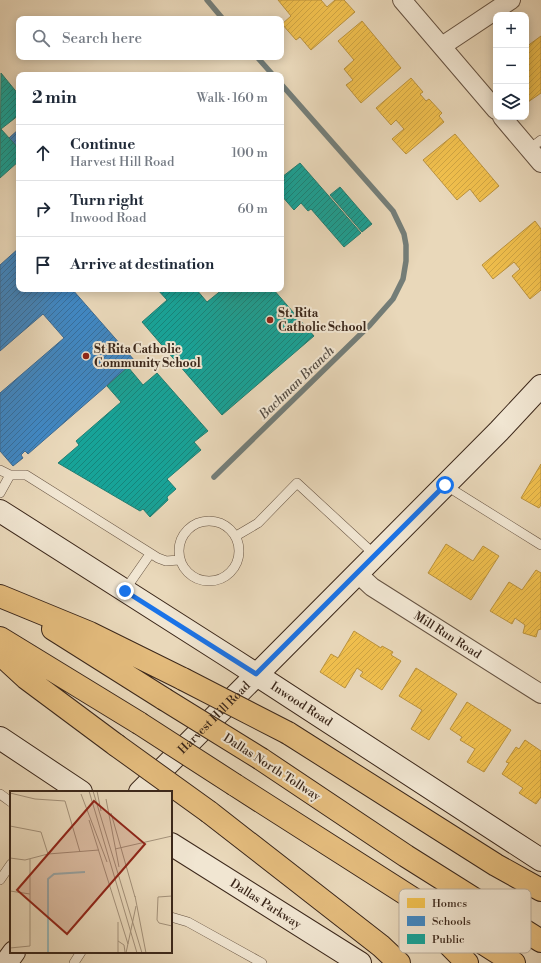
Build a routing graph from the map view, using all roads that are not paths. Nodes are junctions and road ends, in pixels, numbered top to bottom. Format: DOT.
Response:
graph roads {
  1 [pos="402,0"];
  2 [pos="511,0"];
  3 [pos="442,46"];
  4 [pos="493,106"];
  5 [pos="506,120"];
  6 [pos="535,145"];
  7 [pos="541,164"];
  8 [pos="540,389"];
  9 [pos="0,470"];
  10 [pos="10,475"];
  11 [pos="445,485"];
  12 [pos="0,493"];
  13 [pos="0,511"];
  14 [pos="236,536"];
  15 [pos="541,545"];
  16 [pos="150,554"];
  17 [pos="375,554"];
  18 [pos="179,560"];
  19 [pos="357,573"];
  20 [pos="125,591"];
  21 [pos="0,596"];
  22 [pos="0,638"];
  23 [pos="0,654"];
  24 [pos="256,674"];
  25 [pos="541,694"];
  26 [pos="0,738"];
  27 [pos="80,791"];
  28 [pos="141,791"];
  29 [pos="0,794"];
  30 [pos="10,801"];
  31 [pos="172,845"];
  32 [pos="541,860"];
  33 [pos="10,866"];
  34 [pos="0,880"];
  35 [pos="389,883"];
  36 [pos="399,889"];
  37 [pos="459,889"];
  38 [pos="541,890"];
  39 [pos="399,893"];
  40 [pos="172,917"];
  41 [pos="531,936"];
  42 [pos="541,942"];
  43 [pos="13,953"];
  44 [pos="80,953"];
  45 [pos="457,953"];
  46 [pos="498,953"];
  47 [pos="6,963"];
  48 [pos="74,963"];
  49 [pos="262,963"];
  50 [pos="360,963"];
  51 [pos="399,963"];
  52 [pos="467,963"];
  53 [pos="514,963"];
  1 -- 3 [label="street"];
  2 -- 3 [label="street"];
  3 -- 4 [label="street"];
  5 -- 6 [label="street"];
  6 -- 7 [label="street"];
  8 -- 11 [label="main road, Harvest Hill Road"];
  9 -- 10 [label="lane"];
  10 -- 12 [label="lane"];
  10 -- 16 [label="lane"];
  11 -- 15 [label="lane"];
  11 -- 17 [label="main road, Harvest Hill Road"];
  13 -- 20 [label="main road, Inwood Road"];
  14 -- 17 [label="lane"];
  14 -- 18 [label="lane"];
  14 -- 18 [label="lane"];
  16 -- 18 [label="lane"];
  16 -- 20 [label="lane"];
  17 -- 19 [label="main road, Harvest Hill Road"];
  19 -- 24 [label="main road, Harvest Hill Road"];
  19 -- 25 [label="street, Mill Run Road"];
  20 -- 24 [label="main road, Inwood Road"];
  21 -- 37 [label="highway, Dallas North Tollway, bridge"];
  21 -- 38 [label="highway, bridge"];
  22 -- 35 [label="highway, bridge"];
  23 -- 51 [label="highway, bridge"];
  24 -- 28 [label="main road, Harvest Hill Road"];
  24 -- 32 [label="main road, Inwood Road"];
  26 -- 27 [label="main road"];
  29 -- 30 [label="lane"];
  31 -- 50 [label="main road, Dallas Parkway"];
  33 -- 34 [label="lane"];
  35 -- 36 [label="highway"];
  35 -- 39 [label="highway"];
  40 -- 49 [label="lane"];
  41 -- 42 [label="highway, Dallas North Tollway, bridge"];
  43 -- 47 [label="main road"];
  44 -- 48 [label="lane"];
  45 -- 52 [label="highway"];
  46 -- 53 [label="highway"];
}
